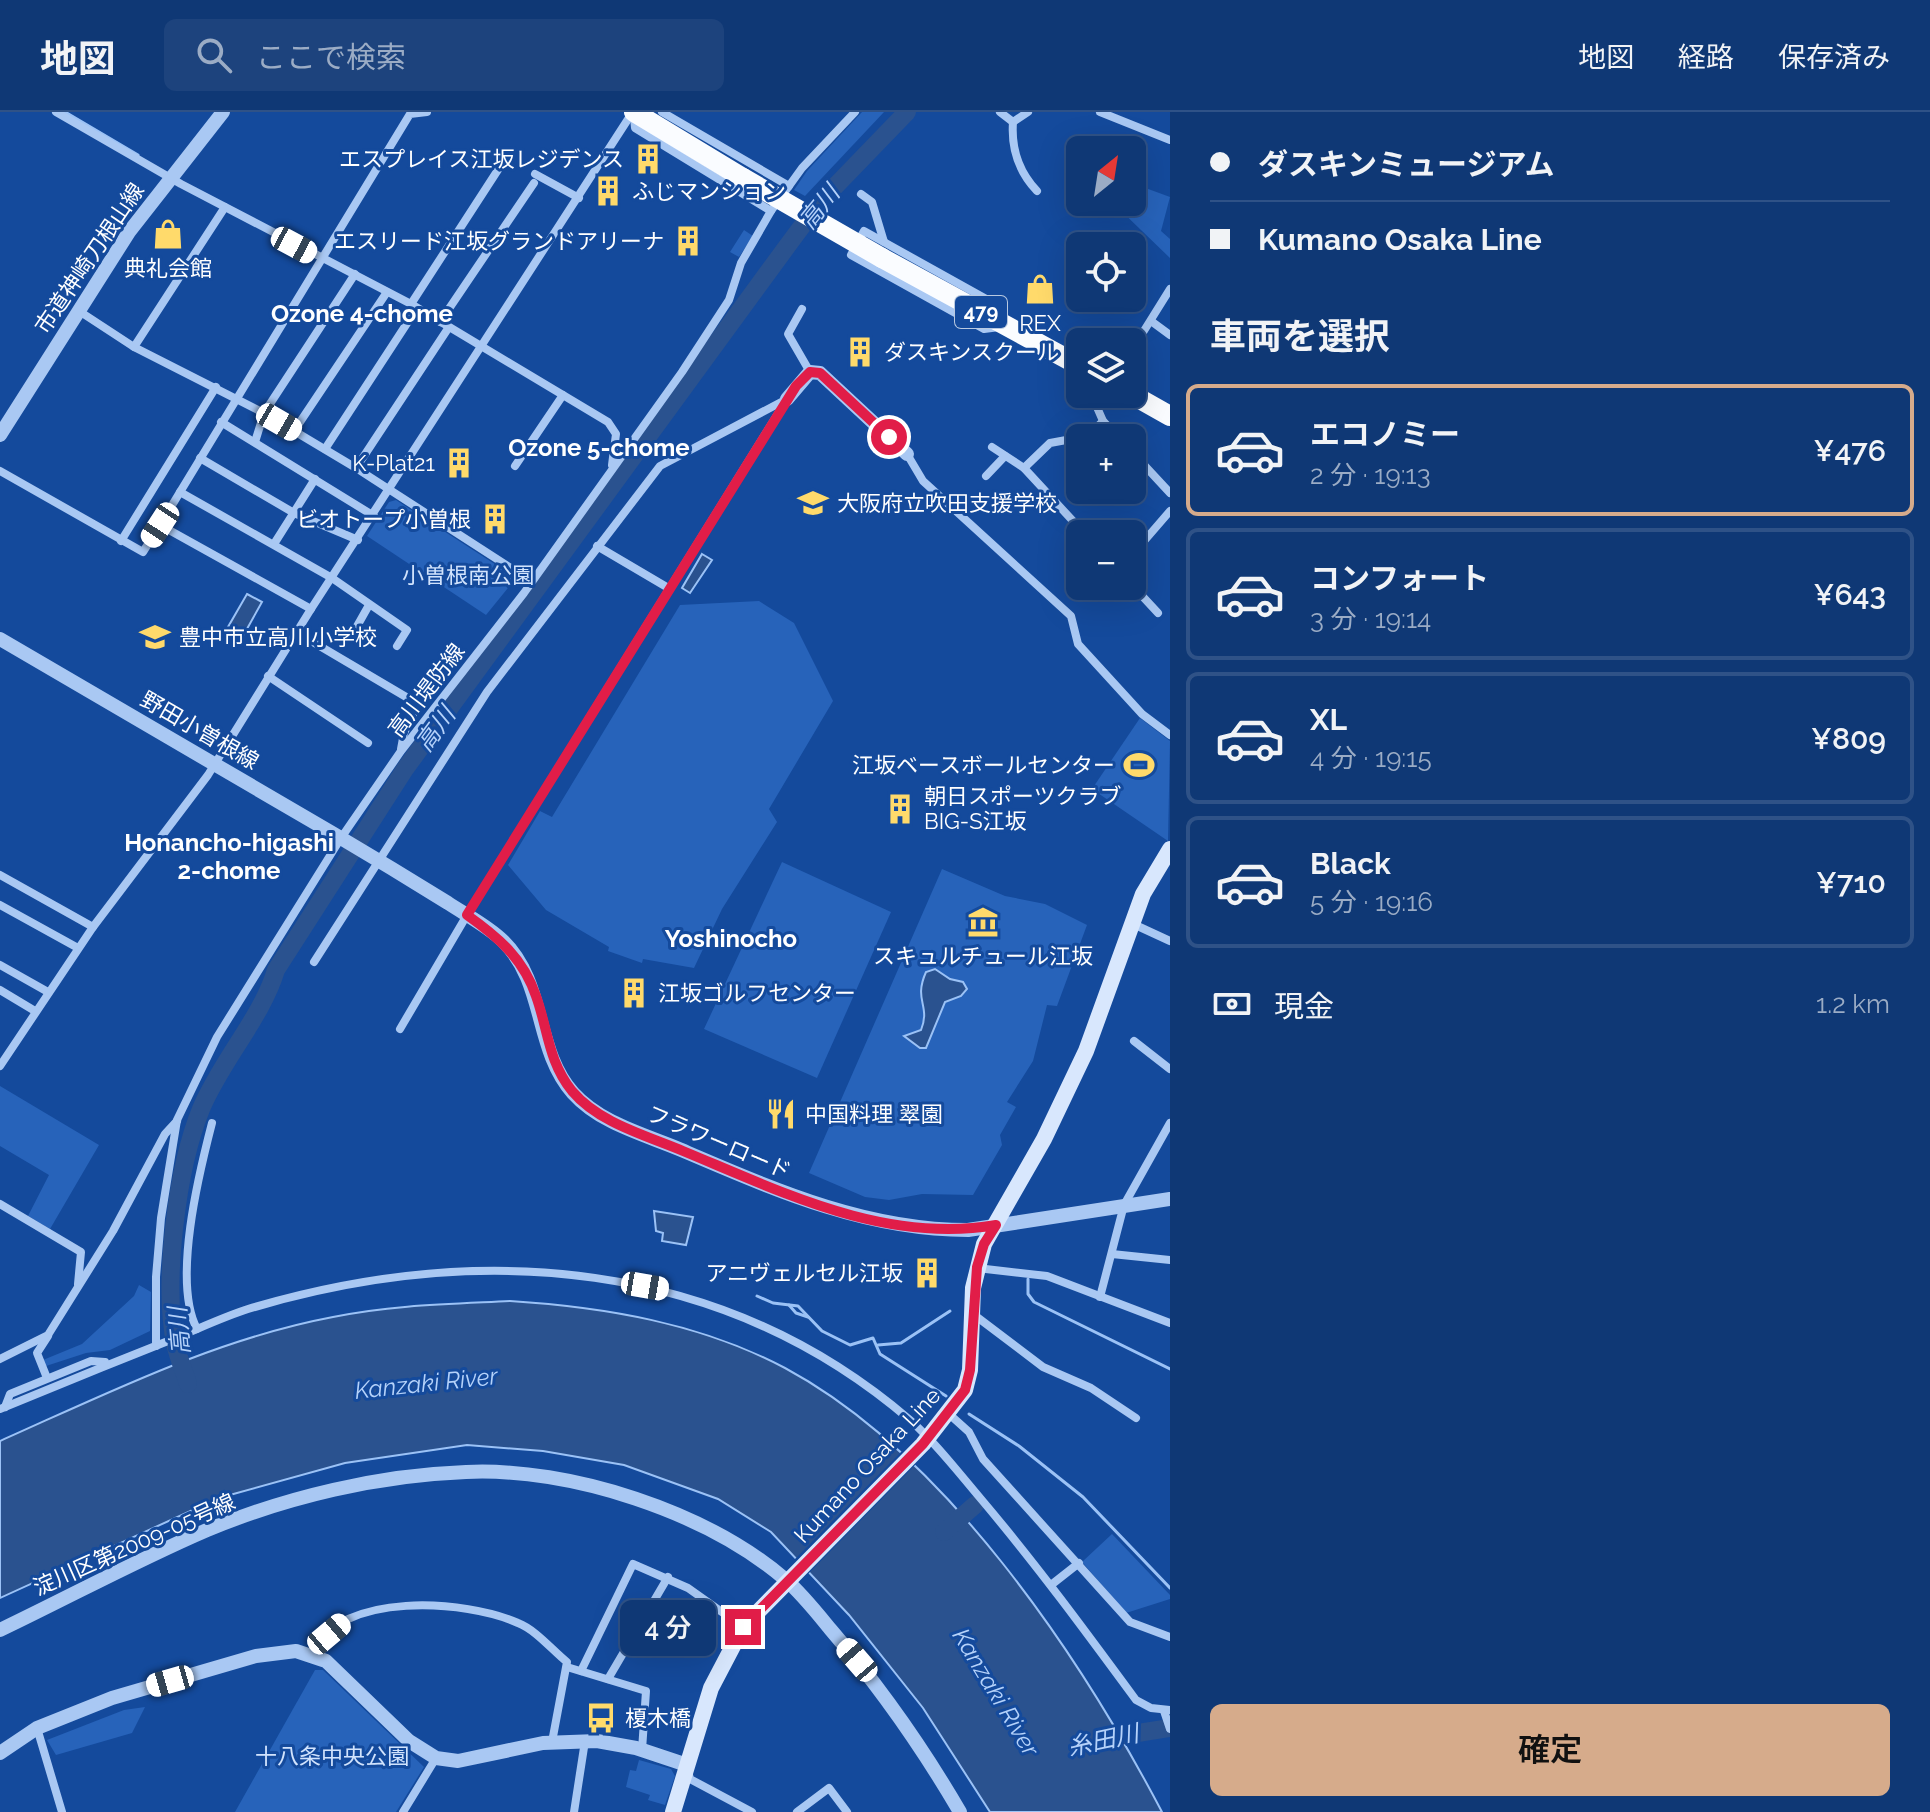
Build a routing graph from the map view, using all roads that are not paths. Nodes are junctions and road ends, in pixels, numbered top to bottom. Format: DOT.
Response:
graph roads {
  1 [pos="56,112"];
  2 [pos="223,112"];
  3 [pos="427,112"];
  4 [pos="633,112"];
  5 [pos="662,112"];
  6 [pos="855,112"];
  7 [pos="1000,112"];
  8 [pos="1028,112"];
  9 [pos="1100,112"];
  10 [pos="408,113"];
  11 [pos="1113,114"];
  12 [pos="1013,122"];
  13 [pos="1170,140"];
  14 [pos="505,159"];
  15 [pos="170,178"];
  16 [pos="789,186"];
  17 [pos="1037,191"];
  18 [pos="861,194"];
  19 [pos="579,198"];
  20 [pos="225,207"];
  21 [pos="771,211"];
  22 [pos="884,250"];
  23 [pos="322,260"];
  24 [pos="355,274"];
  25 [pos="387,292"];
  26 [pos="1169,292"];
  27 [pos="414,306"];
  28 [pos="802,309"];
  29 [pos="79,311"];
  30 [pos="1151,321"];
  31 [pos="440,322"];
  32 [pos="1007,326"];
  33 [pos="449,327"];
  34 [pos="1146,329"];
  35 [pos="1170,335"];
  36 [pos="134,347"];
  37 [pos="483,347"];
  38 [pos="1066,358"];
  39 [pos="810,372"];
  40 [pos="216,387"];
  41 [pos="563,395"];
  42 [pos="236,398"];
  43 [pos="787,399"];
  44 [pos="1146,402"];
  45 [pos="1097,408"];
  46 [pos="264,413"];
  47 [pos="1170,416"];
  48 [pos="1103,421"];
  49 [pos="221,422"];
  50 [pos="1106,424"];
  51 [pos="294,431"];
  52 [pos="0,435"];
  53 [pos="255,442"];
  54 [pos="992,447"];
  55 [pos="325,449"];
  56 [pos="907,454"];
  57 [pos="1005,456"];
  58 [pos="200,458"];
  59 [pos="515,466"];
  60 [pos="1146,467"];
  61 [pos="356,468"];
  62 [pos="1024,468"];
  63 [pos="0,471"];
  64 [pos="611,471"];
  65 [pos="986,476"];
  66 [pos="315,479"];
  67 [pos="391,489"];
  68 [pos="180,492"];
  69 [pos="1170,493"];
  70 [pos="1170,511"];
  71 [pos="294,513"];
  72 [pos="374,516"];
  73 [pos="1072,520"];
  74 [pos="160,525"];
  75 [pos="1146,539"];
  76 [pos="358,540"];
  77 [pos="121,541"];
  78 [pos="274,544"];
  79 [pos="597,546"];
  80 [pos="517,572"];
  81 [pos="332,578"];
  82 [pos="670,589"];
  83 [pos="1146,600"];
  84 [pos="369,605"];
  85 [pos="311,609"];
  86 [pos="1158,613"];
  87 [pos="356,628"];
  88 [pos="296,632"];
  89 [pos="0,639"];
  90 [pos="397,646"];
  91 [pos="268,676"];
  92 [pos="1170,735"];
  93 [pos="368,743"];
  94 [pos="401,751"];
  95 [pos="213,764"];
  96 [pos="341,838"];
  97 [pos="1170,849"];
  98 [pos="378,859"];
  99 [pos="0,875"];
  100 [pos="0,905"];
  101 [pos="467,915"];
  102 [pos="1131,923"];
  103 [pos="93,927"];
  104 [pos="1170,941"];
  105 [pos="78,948"];
  106 [pos="314,962"];
  107 [pos="0,965"];
  108 [pos="0,990"];
  109 [pos="48,992"];
  110 [pos="35,1011"];
  111 [pos="400,1029"];
  112 [pos="1134,1041"];
  113 [pos="0,1066"];
  114 [pos="1170,1069"];
  115 [pos="177,1120"];
  116 [pos="212,1123"];
  117 [pos="1170,1123"];
  118 [pos="1170,1199"];
  119 [pos="0,1204"];
  120 [pos="1124,1205"];
  121 [pos="996,1225"];
  122 [pos="1112,1254"];
  123 [pos="1170,1260"];
  124 [pos="977,1267"];
  125 [pos="76,1293"];
  126 [pos="1100,1297"];
  127 [pos="972,1314"];
  128 [pos="1170,1323"];
  129 [pos="195,1330"];
  130 [pos="48,1335"];
  131 [pos="158,1345"];
  132 [pos="10,1357"];
  133 [pos="38,1357"];
  134 [pos="0,1359"];
  135 [pos="109,1362"];
  136 [pos="45,1374"];
  137 [pos="3,1408"];
  138 [pos="949,1414"];
  139 [pos="1136,1418"];
  140 [pos="925,1440"];
  141 [pos="1079,1563"];
  142 [pos="668,1577"];
  143 [pos="789,1578"];
  144 [pos="1051,1585"];
  145 [pos="743,1627"];
  146 [pos="0,1630"];
  147 [pos="1170,1637"];
  148 [pos="312,1654"];
  149 [pos="567,1667"];
  150 [pos="581,1671"];
  151 [pos="608,1679"];
  152 [pos="1166,1713"];
  153 [pos="37,1728"];
  154 [pos="1170,1729"];
  155 [pos="585,1741"];
  156 [pos="552,1742"];
  157 [pos="642,1750"];
  158 [pos="0,1753"];
  159 [pos="436,1758"];
  160 [pos="687,1765"];
  161 [pos="62,1812"];
  162 [pos="403,1812"];
  163 [pos="574,1812"];
  164 [pos="673,1812"];
  165 [pos="752,1812"];
  166 [pos="797,1812"];
  167 [pos="847,1812"];
  168 [pos="960,1812"];
  1 -- 15 [label="street"];
  2 -- 15 [label="street, 市道神崎刀根山線"];
  3 -- 10 [label="street"];
  4 -- 19 [label="street"];
  4 -- 21 [label="street"];
  4 -- 22 [label="highway, 479, bridge"];
  5 -- 16 [label="street"];
  6 -- 16 [label="street, 高川堤防線"];
  7 -- 12 [label="street"];
  8 -- 12 [label="street"];
  9 -- 11 [label="street"];
  10 -- 23 [label="street"];
  11 -- 13 [label="street"];
  12 -- 17 [label="street"];
  14 -- 27 [label="street"];
  15 -- 20 [label="street"];
  15 -- 29 [label="street, 市道神崎刀根山線"];
  16 -- 21 [label="street, 高川堤防線"];
  18 -- 22 [label="street"];
  19 -- 31 [label="street"];
  19 -- 37 [label="street"];
  20 -- 23 [label="street"];
  20 -- 36 [label="street"];
  21 -- 64 [label="street, 高川堤防線"];
  22 -- 32 [label="highway, 479"];
  22 -- 32 [label="street"];
  23 -- 24 [label="street"];
  23 -- 42 [label="street"];
  24 -- 25 [label="street"];
  24 -- 46 [label="street"];
  25 -- 27 [label="street"];
  25 -- 51 [label="street"];
  26 -- 30 [label="street"];
  27 -- 31 [label="street"];
  27 -- 55 [label="street"];
  28 -- 39 [label="street"];
  29 -- 36 [label="street"];
  29 -- 52 [label="street, 市道神崎刀根山線"];
  30 -- 34 [label="street"];
  30 -- 35 [label="street"];
  31 -- 33 [label="street"];
  32 -- 38 [label="highway, 479"];
  33 -- 37 [label="street"];
  33 -- 61 [label="street"];
  36 -- 40 [label="street"];
  37 -- 41 [label="street"];
  37 -- 67 [label="street"];
  39 -- 43 [label="street"];
  39 -- 56 [label="street"];
  40 -- 42 [label="street"];
  40 -- 77 [label="street"];
  41 -- 59 [label="street"];
  41 -- 64 [label="street"];
  42 -- 46 [label="street"];
  42 -- 49 [label="street"];
  43 -- 79 [label="street"];
  43 -- 82 [label="street"];
  44 -- 47 [label="highway"];
  45 -- 48 [label="street"];
  46 -- 51 [label="street"];
  46 -- 53 [label="street"];
  48 -- 50 [label="street"];
  48 -- 62 [label="street"];
  49 -- 53 [label="street"];
  49 -- 58 [label="street"];
  51 -- 55 [label="street"];
  53 -- 66 [label="street"];
  54 -- 57 [label="street"];
  55 -- 61 [label="street"];
  56 -- 92 [label="street"];
  57 -- 62 [label="street"];
  57 -- 65 [label="street"];
  58 -- 68 [label="street"];
  58 -- 71 [label="street"];
  60 -- 69 [label="street"];
  61 -- 67 [label="street"];
  62 -- 73 [label="street"];
  63 -- 77 [label="street"];
  64 -- 94 [label="street, 高川堤防線"];
  66 -- 71 [label="street"];
  66 -- 72 [label="street"];
  67 -- 72 [label="street"];
  67 -- 80 [label="street"];
  68 -- 74 [label="street"];
  68 -- 78 [label="street"];
  70 -- 75 [label="street"];
  71 -- 76 [label="street"];
  71 -- 78 [label="street"];
  72 -- 76 [label="street"];
  74 -- 77 [label="street"];
  74 -- 85 [label="street"];
  76 -- 81 [label="street"];
  78 -- 81 [label="street"];
  79 -- 82 [label="street"];
  79 -- 98 [label="street"];
  81 -- 84 [label="street"];
  81 -- 85 [label="street"];
  82 -- 101 [label="street"];
  83 -- 86 [label="street"];
  84 -- 87 [label="street"];
  84 -- 90 [label="street"];
  85 -- 88 [label="street"];
  88 -- 91 [label="street"];
  88 -- 94 [label="street"];
  89 -- 95 [label="street, 野田小曽根線"];
  91 -- 93 [label="street"];
  91 -- 95 [label="street"];
  94 -- 96 [label="street, 高川堤防線"];
  95 -- 96 [label="street, 野田小曽根線"];
  95 -- 103 [label="street"];
  96 -- 98 [label="street, 野田小曽根線"];
  96 -- 115 [label="street, 高川堤防線"];
  97 -- 102 [label="main road, Kumano Osaka Line"];
  98 -- 101 [label="street, フラワーロード"];
  98 -- 106 [label="street"];
  99 -- 103 [label="street"];
  100 -- 105 [label="street"];
  101 -- 111 [label="street"];
  101 -- 121 [label="street, フラワーロード"];
  102 -- 104 [label="street"];
  102 -- 121 [label="main road, Kumano Osaka Line"];
  103 -- 105 [label="street"];
  105 -- 109 [label="street"];
  107 -- 109 [label="street"];
  108 -- 110 [label="street"];
  109 -- 110 [label="street"];
  110 -- 113 [label="street"];
  112 -- 114 [label="street"];
  115 -- 125 [label="street"];
  115 -- 131 [label="street, 高川堤防線"];
  116 -- 129 [label="street"];
  117 -- 120 [label="street"];
  118 -- 120 [label="street, フラワーロード"];
  119 -- 125 [label="street"];
  120 -- 121 [label="street, フラワーロード"];
  120 -- 122 [label="street"];
  121 -- 124 [label="main road, Kumano Osaka Line"];
  122 -- 123 [label="street"];
  122 -- 126 [label="street"];
  124 -- 126 [label="street"];
  124 -- 127 [label="main road, Kumano Osaka Line"];
  125 -- 130 [label="street"];
  126 -- 128 [label="street"];
  127 -- 138 [label="main road, Kumano Osaka Line"];
  127 -- 139 [label="street"];
  129 -- 131 [label="street"];
  129 -- 140 [label="street"];
  130 -- 132 [label="street"];
  130 -- 133 [label="street"];
  131 -- 135 [label="street"];
  132 -- 133 [label="street"];
  132 -- 134 [label="street"];
  133 -- 136 [label="street"];
  135 -- 136 [label="street"];
  135 -- 137 [label="street"];
  136 -- 137 [label="street"];
  138 -- 140 [label="main road, Kumano Osaka Line"];
  138 -- 141 [label="street"];
  140 -- 143 [label="main road, Kumano Osaka Line"];
  140 -- 144 [label="street"];
  141 -- 144 [label="street"];
  141 -- 147 [label="street"];
  142 -- 145 [label="street"];
  142 -- 150 [label="street"];
  142 -- 151 [label="street"];
  143 -- 145 [label="main road, Kumano Osaka Line"];
  143 -- 146 [label="street, 淀川区第2009-05号線"];
  143 -- 168 [label="street, 淀川区第2009-05号線"];
  144 -- 152 [label="street"];
  145 -- 160 [label="main road, Kumano Osaka Line"];
  148 -- 149 [label="street"];
  148 -- 153 [label="street"];
  148 -- 159 [label="street"];
  149 -- 150 [label="street"];
  149 -- 156 [label="street"];
  150 -- 151 [label="street"];
  151 -- 157 [label="street"];
  152 -- 154 [label="street"];
  153 -- 158 [label="street"];
  153 -- 161 [label="street"];
  155 -- 156 [label="street"];
  155 -- 157 [label="street"];
  155 -- 163 [label="street"];
  156 -- 159 [label="street"];
  157 -- 160 [label="street"];
  159 -- 162 [label="street"];
  160 -- 164 [label="main road, Kumano Osaka Line"];
  160 -- 165 [label="street"];
  166 -- 167 [label="street"];
}
